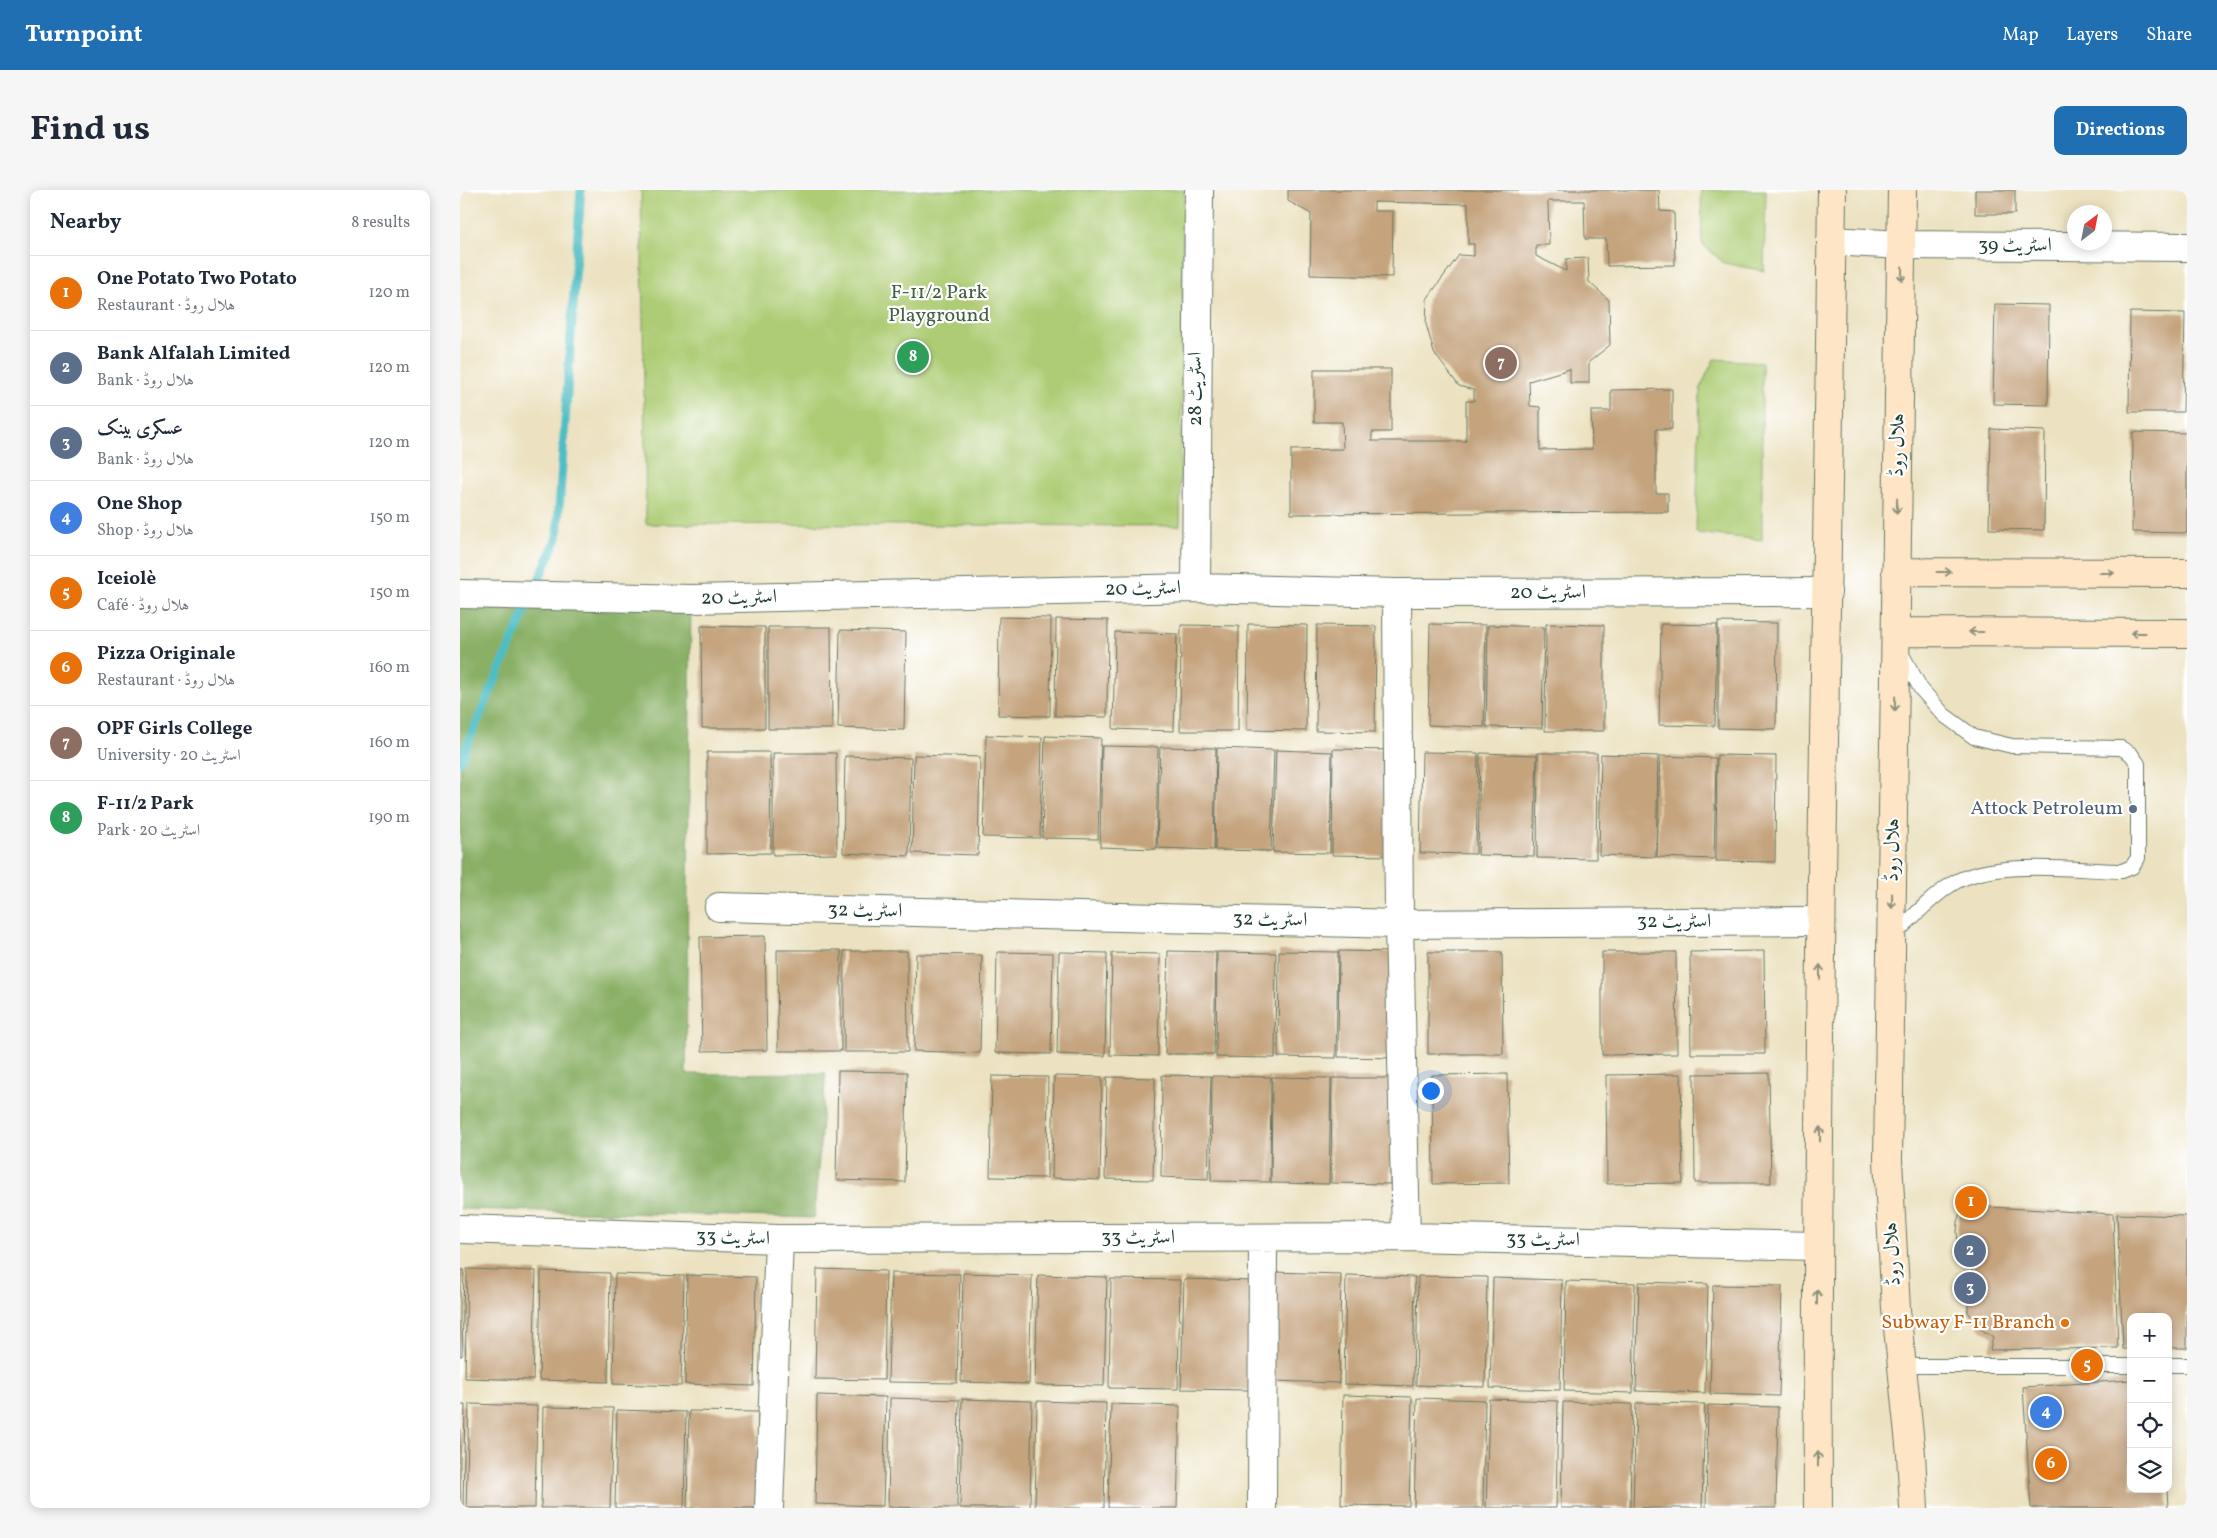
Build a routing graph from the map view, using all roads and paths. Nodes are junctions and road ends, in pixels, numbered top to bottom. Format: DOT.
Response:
graph roads {
  1 [pos="1199,190"];
  2 [pos="1832,190"];
  3 [pos="1902,190"];
  4 [pos="1831,241"];
  5 [pos="1902,245"];
  6 [pos="2187,247"];
  7 [pos="1896,572"];
  8 [pos="2187,573"];
  9 [pos="1196,588"];
  10 [pos="1827,592"];
  11 [pos="1397,593"];
  12 [pos="460,594"];
  13 [pos="2187,633"];
  14 [pos="1896,638"];
  15 [pos="719,907"];
  16 [pos="1820,921"];
  17 [pos="1399,924"];
  18 [pos="1892,937"];
  19 [pos="460,1230"];
  20 [pos="1263,1238"];
  21 [pos="1406,1238"];
  22 [pos="779,1239"];
  23 [pos="1817,1246"];
  24 [pos="2172,1365"];
  25 [pos="2187,1365"];
  26 [pos="1902,1366"];
  27 [pos="2127,1366"];
  28 [pos="769,1508"];
  29 [pos="1262,1508"];
  30 [pos="1818,1508"];
  31 [pos="1914,1508"];
  1 -- 9 [label="street, اسٹریٹ 28"];
  2 -- 4 [label="street"];
  3 -- 5 [label="street, ہلال روڈ"];
  4 -- 5 [label="street, اسٹریٹ 39"];
  4 -- 10 [label="street"];
  5 -- 6 [label="street, اسٹریٹ 39"];
  5 -- 7 [label="street, ہلال روڈ, one-way"];
  7 -- 8 [label="street, one-way"];
  7 -- 14 [label="street, ہلال روڈ"];
  9 -- 11 [label="street, اسٹریٹ 20"];
  9 -- 12 [label="street, اسٹریٹ 20"];
  10 -- 11 [label="street, اسٹریٹ 20"];
  10 -- 16 [label="street"];
  11 -- 17 [label="street"];
  13 -- 14 [label="street, one-way"];
  14 -- 18 [label="street, ہلال روڈ, one-way"];
  14 -- 18 [label="lane"];
  15 -- 17 [label="street, اسٹریٹ 32"];
  16 -- 17 [label="street, اسٹریٹ 32"];
  23 -- 16 [label="street, one-way"];
  17 -- 21 [label="street"];
  18 -- 26 [label="street, ہلال روڈ"];
  19 -- 22 [label="street, اسٹریٹ 33"];
  20 -- 21 [label="street, اسٹریٹ 33"];
  20 -- 22 [label="street, اسٹریٹ 33"];
  20 -- 29 [label="street"];
  21 -- 23 [label="street, اسٹریٹ 33"];
  22 -- 28 [label="street"];
  30 -- 23 [label="street, one-way"];
  24 -- 25 [label="lane"];
  26 -- 27 [label="lane"];
  26 -- 31 [label="street, ہلال روڈ"];
}
